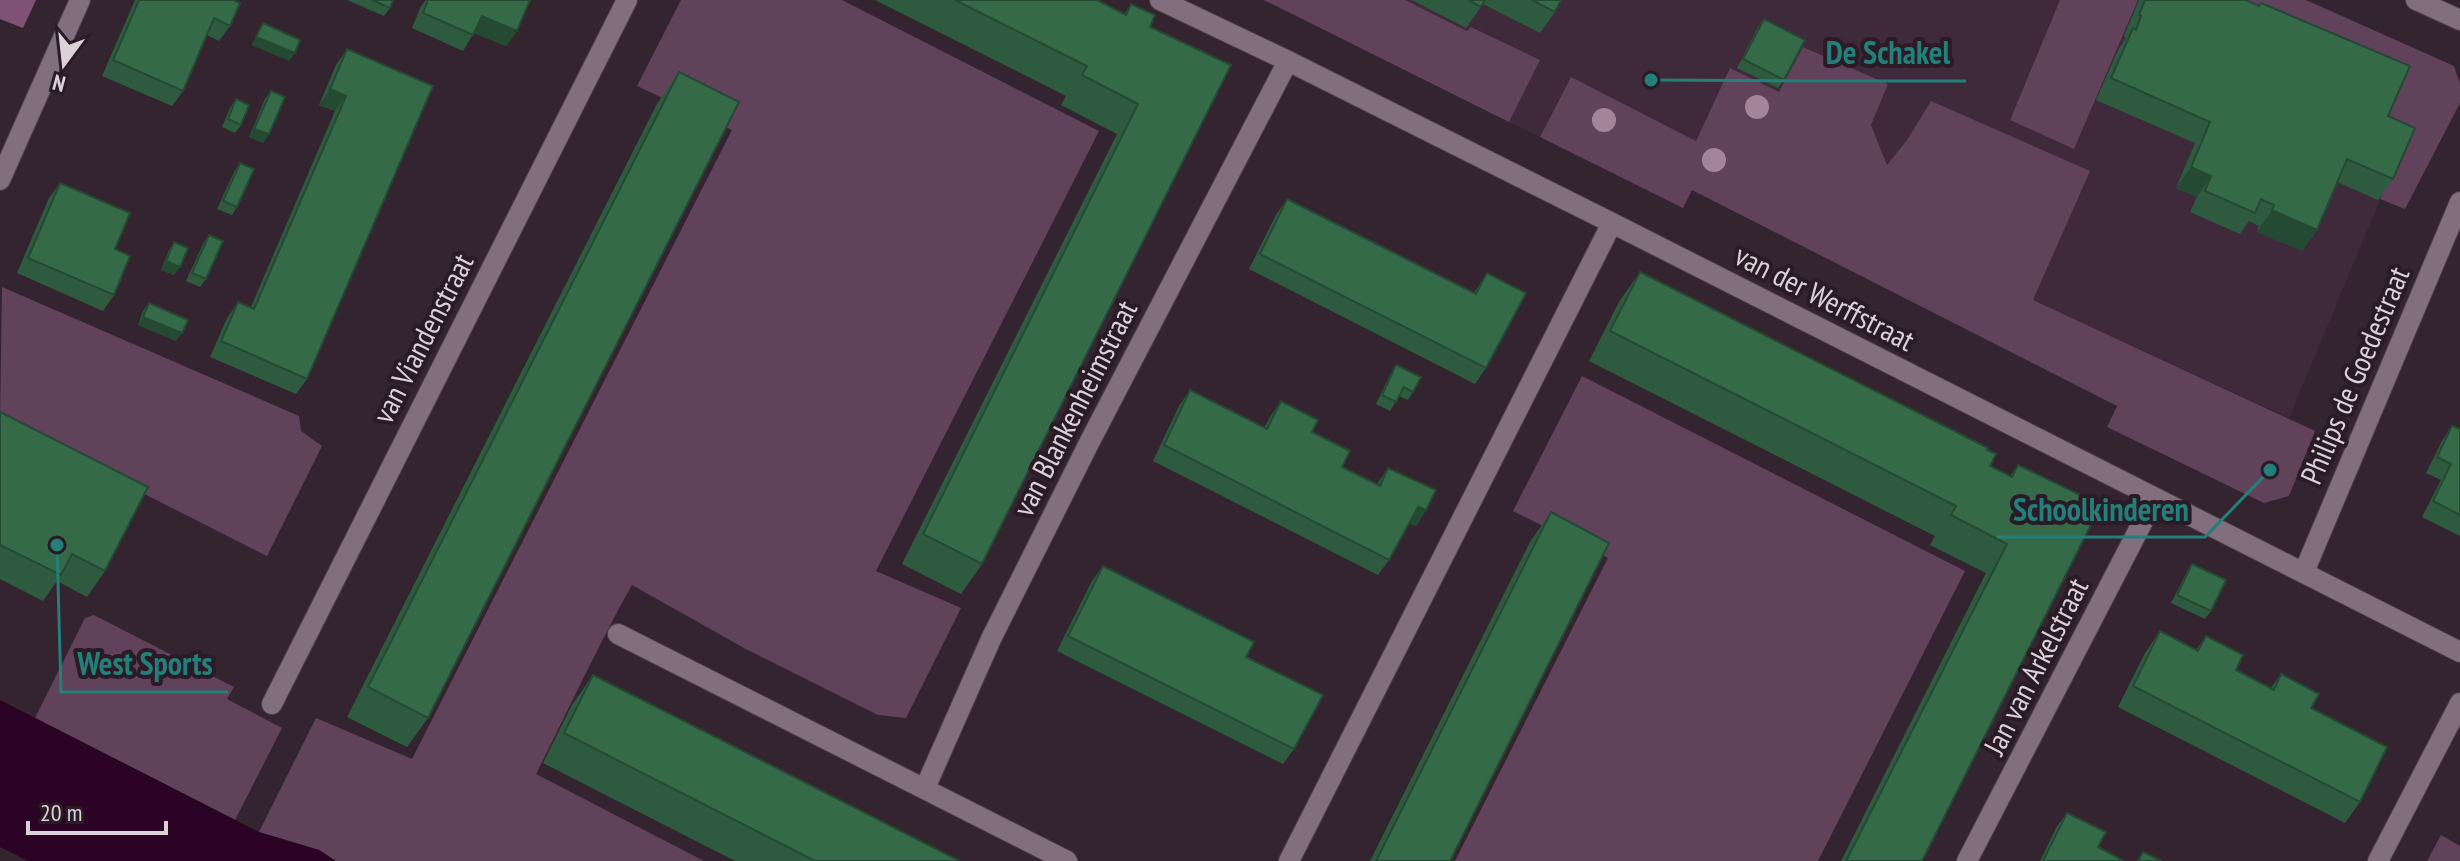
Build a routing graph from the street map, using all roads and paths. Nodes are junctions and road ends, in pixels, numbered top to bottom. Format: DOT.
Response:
graph roads {
  1 [pos="80,0"];
  2 [pos="627,0"];
  3 [pos="1160,0"];
  4 [pos="2416,0"];
  5 [pos="2460,20"];
  6 [pos="1288,61"];
  7 [pos="0,180"];
  8 [pos="2460,202"];
  9 [pos="1612,223"];
  10 [pos="2155,498"];
  11 [pos="2304,572"];
  12 [pos="618,634"];
  13 [pos="2460,652"];
  14 [pos="2460,703"];
  15 [pos="272,704"];
  16 [pos="925,788"];
  17 [pos="1067,861"];
  18 [pos="1289,861"];
  19 [pos="1967,861"];
  20 [pos="2378,861"];
  1 -- 7 [label="street"];
  2 -- 15 [label="street, van Viandenstraat"];
  3 -- 6 [label="street, van der Werffstraat"];
  4 -- 5 [label="street"];
  6 -- 9 [label="street, van der Werffstraat"];
  6 -- 16 [label="street, van Blankenheimstraat"];
  8 -- 11 [label="street, Philips de Goedestraat"];
  9 -- 10 [label="street, van der Werffstraat"];
  9 -- 18 [label="street"];
  10 -- 11 [label="street, van der Werffstraat"];
  10 -- 19 [label="street, Jan van Arkelstraat"];
  11 -- 13 [label="street, van der Werffstraat"];
  12 -- 16 [label="street"];
  14 -- 20 [label="street"];
  16 -- 17 [label="street"];
}
